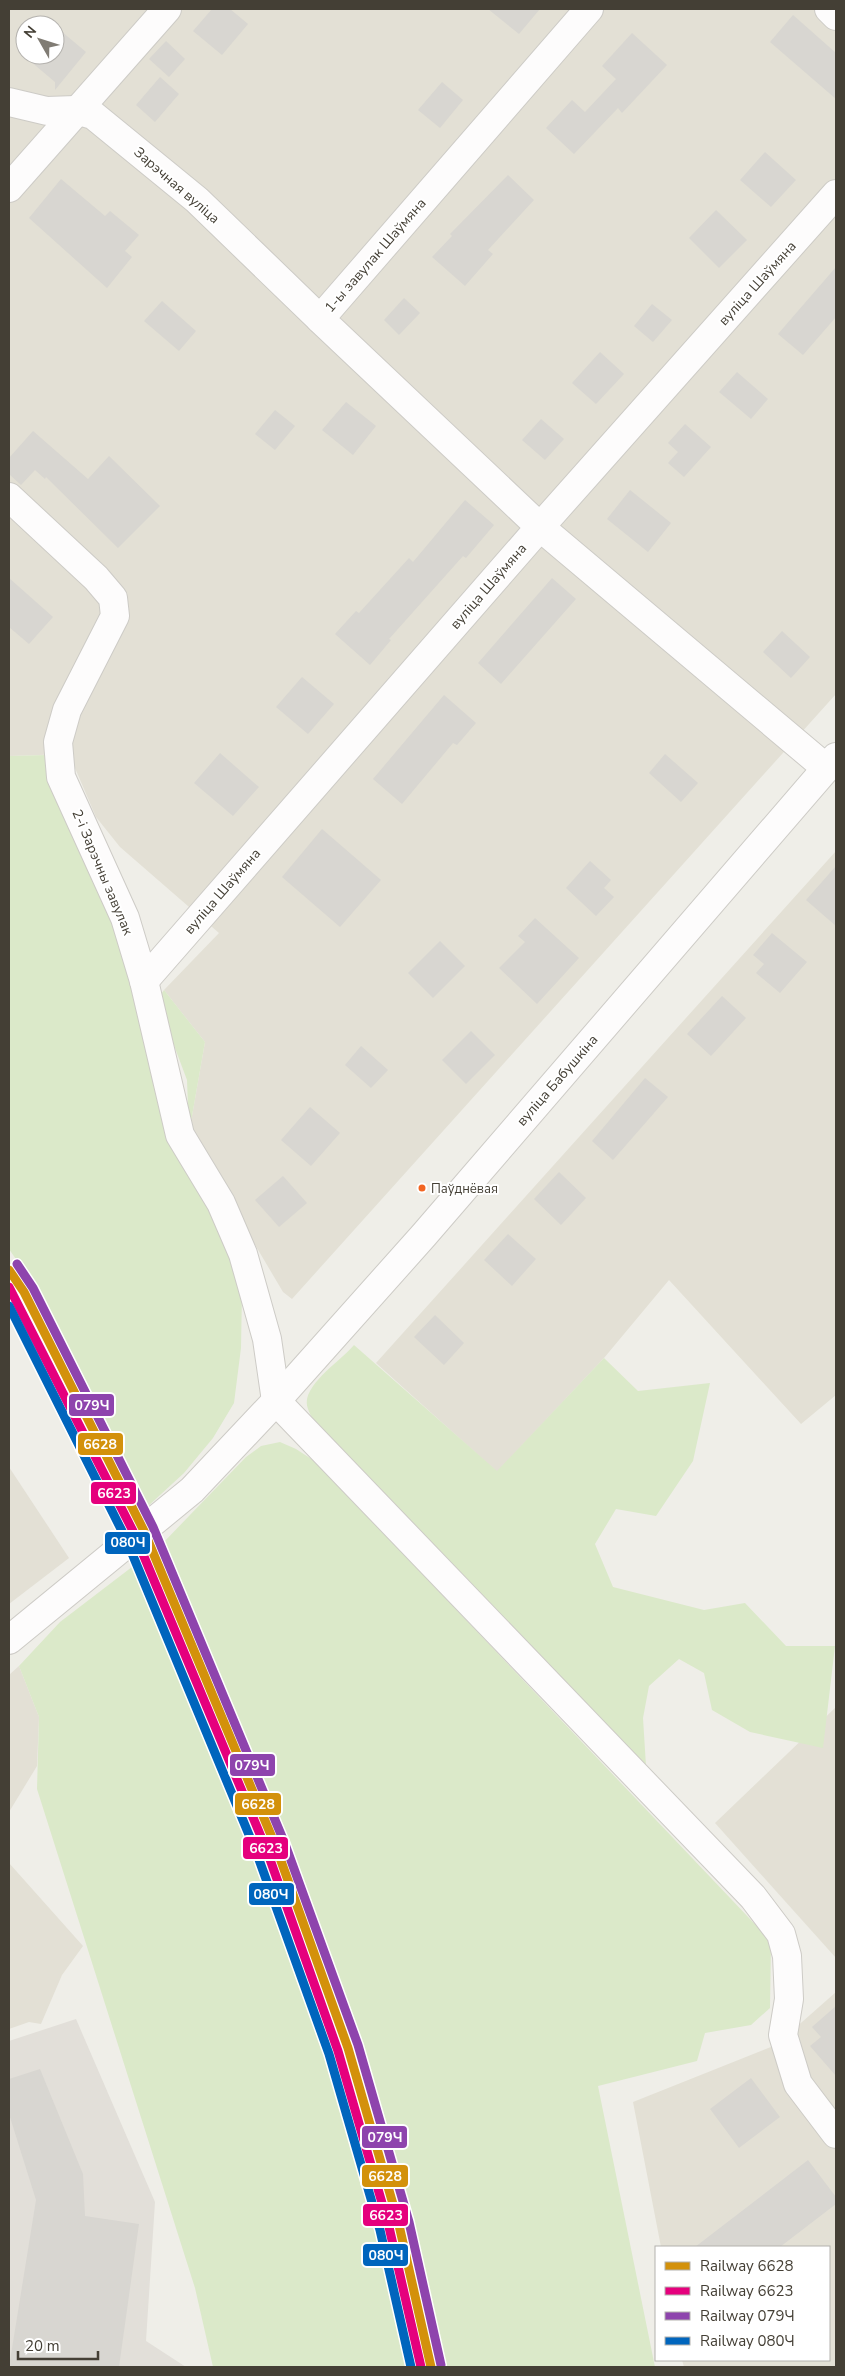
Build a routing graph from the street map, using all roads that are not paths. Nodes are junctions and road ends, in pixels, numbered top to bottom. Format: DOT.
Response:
graph roads {
  1 [pos="167,9"];
  2 [pos="589,9"];
  3 [pos="829,9"];
  4 [pos="836,16"];
  5 [pos="9,102"];
  6 [pos="76,110"];
  7 [pos="9,188"];
  8 [pos="836,194"];
  9 [pos="320,319"];
  10 [pos="9,497"];
  11 [pos="540,527"];
  12 [pos="831,763"];
  13 [pos="144,981"];
  14 [pos="276,1401"];
  15 [pos="9,1640"];
  16 [pos="836,2134"];
  1 -- 6 [label="street"];
  2 -- 9 [label="street, 1-ы завулак Шаўмяна"];
  3 -- 4 [label="street"];
  5 -- 6 [label="street, Зарэчная вуліца"];
  6 -- 7 [label="street"];
  6 -- 9 [label="street, Зарэчная вуліца"];
  8 -- 11 [label="street, вуліца Шаўмяна"];
  9 -- 11 [label="street, 1-ы завулак Шаўмяна"];
  10 -- 13 [label="street, 2-і Зарэчны завулак"];
  11 -- 12 [label="street, 1-ы завулак Шаўмяна"];
  11 -- 13 [label="street, вуліца Шаўмяна"];
  12 -- 14 [label="street, вуліца Бабушкіна"];
  13 -- 14 [label="street, 2-і Зарэчны завулак"];
  14 -- 15 [label="street, вуліца Бабушкіна"];
  14 -- 16 [label="street"];
}
